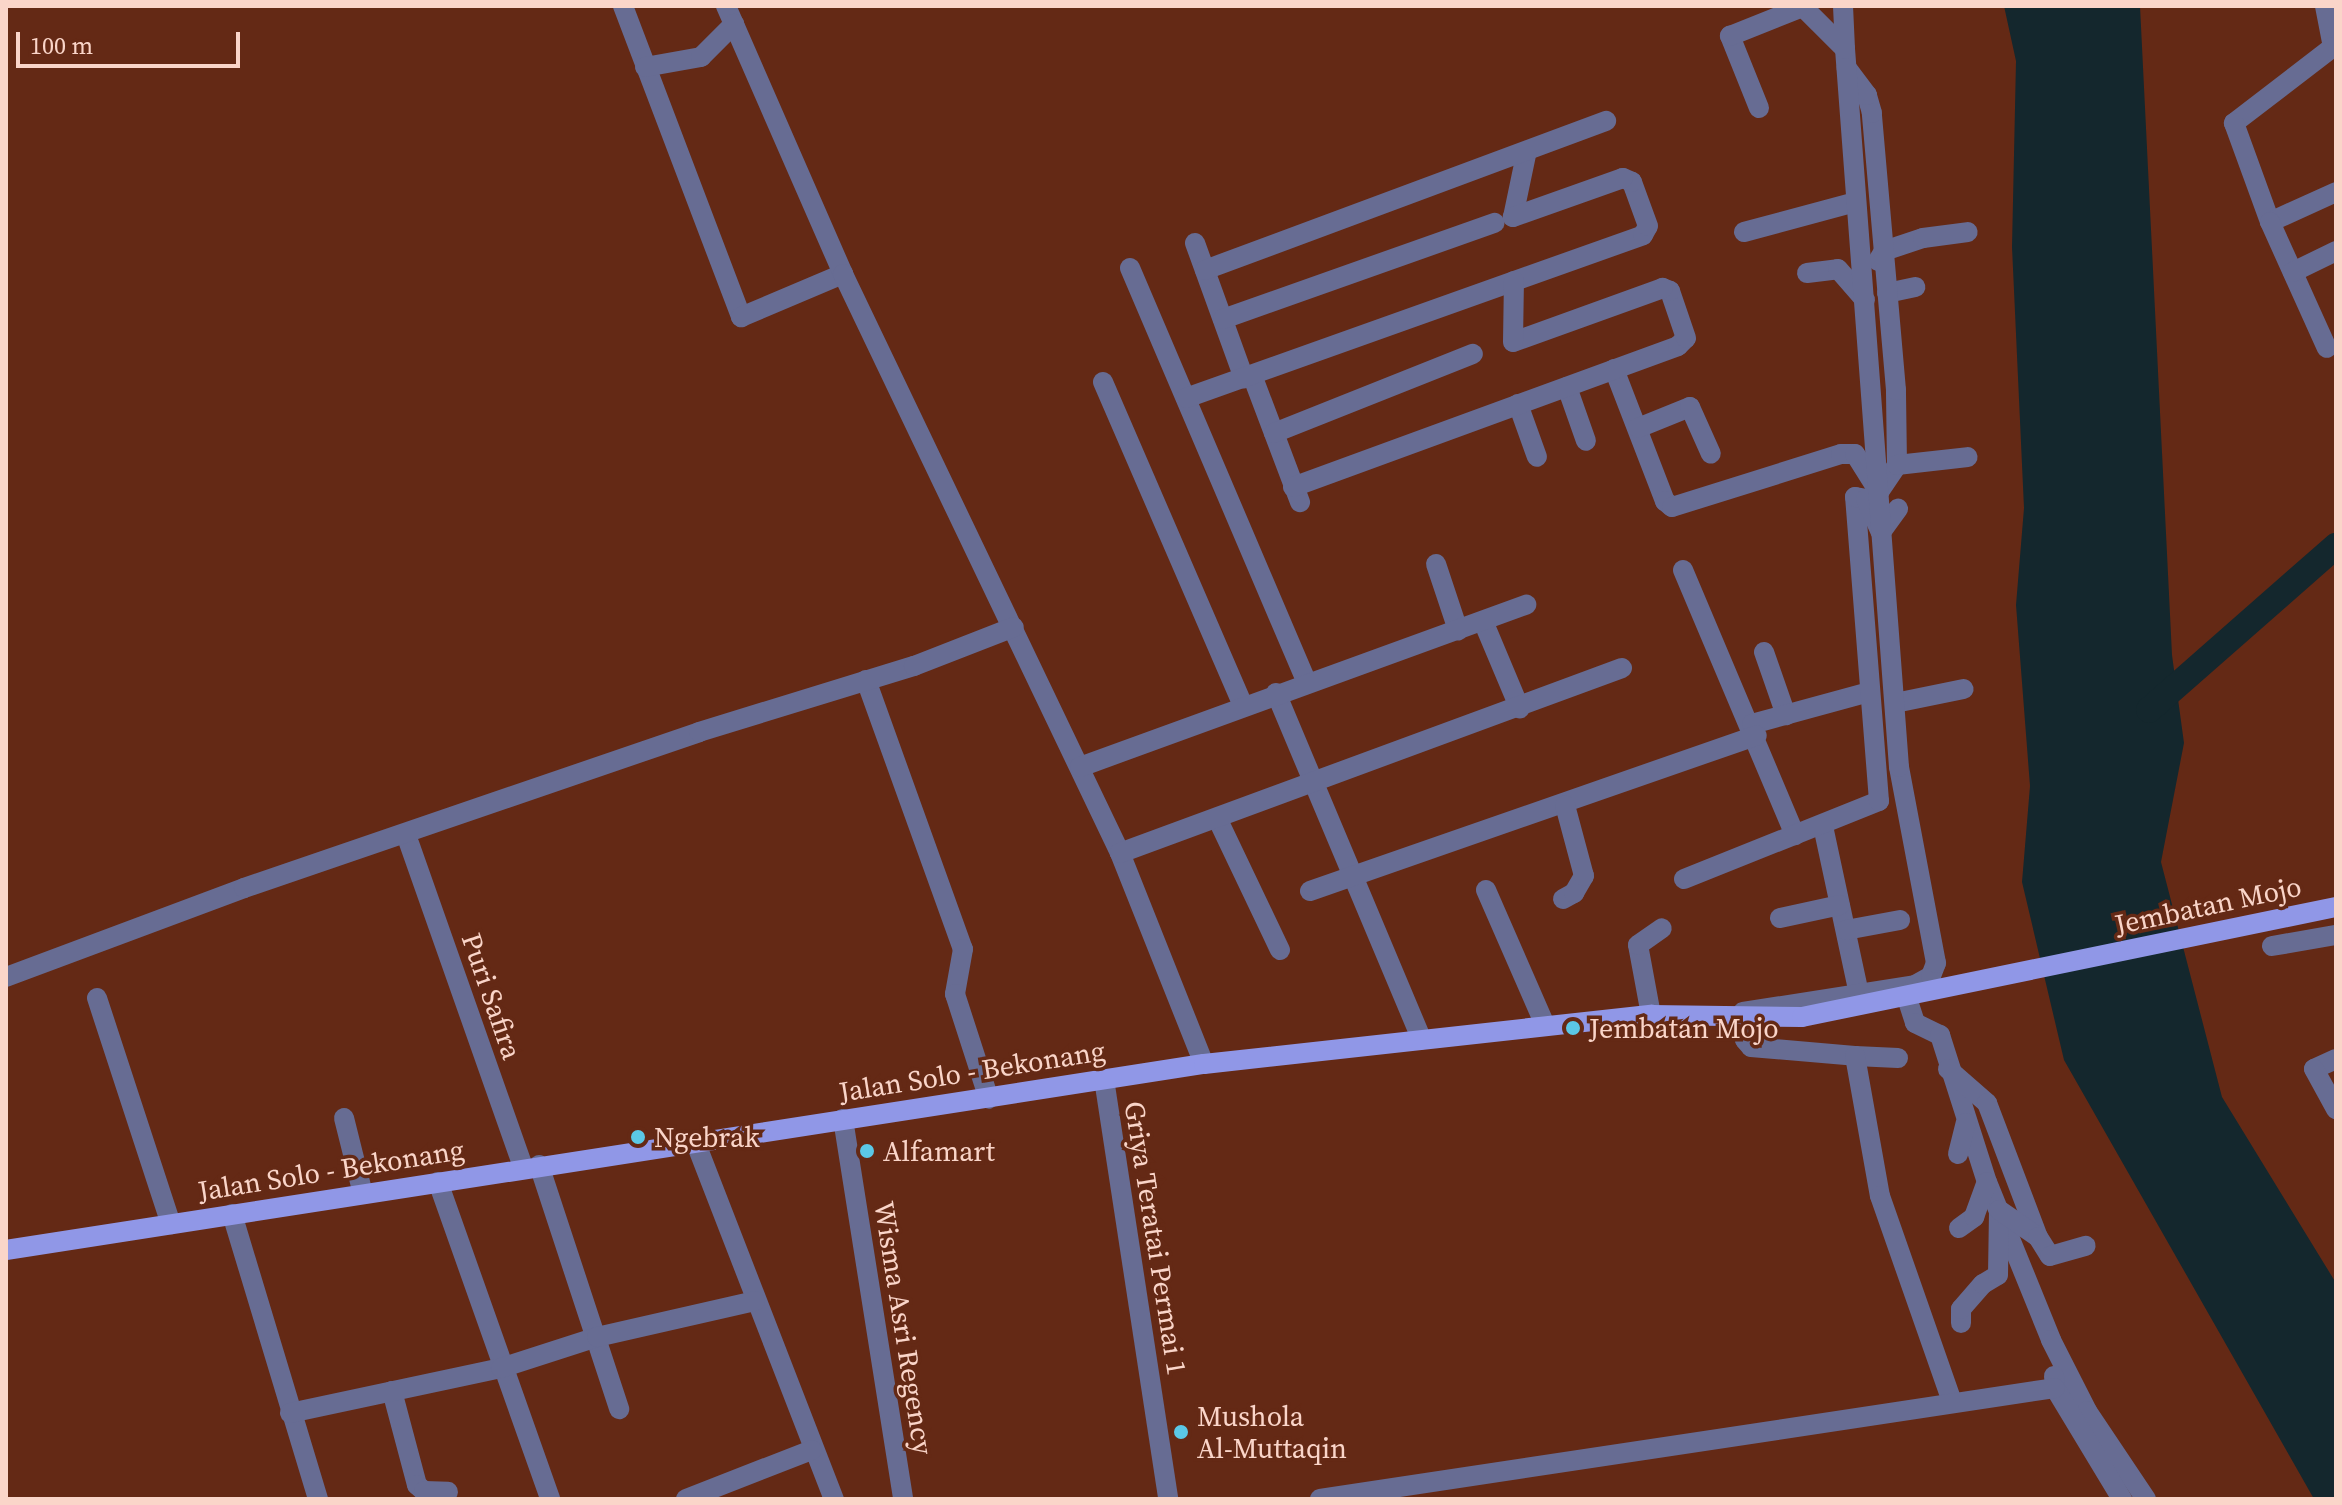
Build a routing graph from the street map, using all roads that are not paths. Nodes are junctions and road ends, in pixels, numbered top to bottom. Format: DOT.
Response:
graph roads {
  1 [pos="623,6"];
  2 [pos="1843,6"];
  3 [pos="2325,6"];
  4 [pos="1806,10"];
  5 [pos="730,15"];
  6 [pos="2334,46"];
  7 [pos="1846,58"];
  8 [pos="645,67"];
  9 [pos="1759,108"];
  10 [pos="1606,121"];
  11 [pos="1526,155"];
  12 [pos="2336,192"];
  13 [pos="1855,202"];
  14 [pos="2270,222"];
  15 [pos="1494,223"];
  16 [pos="1744,232"];
  17 [pos="1968,232"];
  18 [pos="1195,243"];
  19 [pos="1884,251"];
  20 [pos="2336,251"];
  21 [pos="1130,268"];
  22 [pos="1205,270"];
  23 [pos="2293,272"];
  24 [pos="1807,273"];
  25 [pos="843,274"];
  26 [pos="1514,281"];
  27 [pos="1915,287"];
  28 [pos="1864,292"];
  29 [pos="1887,293"];
  30 [pos="1223,319"];
  31 [pos="2327,348"];
  32 [pos="1473,354"];
  33 [pos="1614,369"];
  34 [pos="1248,376"];
  35 [pos="1103,382"];
  36 [pos="1567,387"];
  37 [pos="1186,398"];
  38 [pos="1518,404"];
  39 [pos="1638,428"];
  40 [pos="1274,433"];
  41 [pos="1586,441"];
  42 [pos="1711,454"];
  43 [pos="1537,457"];
  44 [pos="1968,457"];
  45 [pos="1897,465"];
  46 [pos="1879,492"];
  47 [pos="1898,509"];
  48 [pos="1881,532"];
  49 [pos="1436,564"];
  50 [pos="1683,570"];
  51 [pos="1526,605"];
  52 [pos="1483,621"];
  53 [pos="1014,627"];
  54 [pos="1458,630"];
  55 [pos="1764,652"];
  56 [pos="1622,668"];
  57 [pos="866,680"];
  58 [pos="1307,682"];
  59 [pos="1964,689"];
  60 [pos="1869,692"];
  61 [pos="1276,693"];
  62 [pos="1895,703"];
  63 [pos="1243,705"];
  64 [pos="1520,709"];
  65 [pos="1786,715"];
  66 [pos="1754,730"];
  67 [pos="1080,767"];
  68 [pos="1312,786"];
  69 [pos="1565,805"];
  70 [pos="1218,820"];
  71 [pos="1823,826"];
  72 [pos="1795,835"];
  73 [pos="409,843"];
  74 [pos="1120,853"];
  75 [pos="1351,876"];
  76 [pos="1684,879"];
  77 [pos="1486,890"];
  78 [pos="1310,891"];
  79 [pos="1563,899"];
  80 [pos="1840,905"];
  81 [pos="2336,907"];
  82 [pos="1780,918"];
  83 [pos="1900,920"];
  84 [pos="1662,928"];
  85 [pos="1846,930"];
  86 [pos="2336,935"];
  87 [pos="2272,946"];
  88 [pos="1280,950"];
  89 [pos="6,977"];
  90 [pos="1951,990"];
  91 [pos="1859,994"];
  92 [pos="97,998"];
  93 [pos="1907,998"];
  94 [pos="1651,1015"];
  95 [pos="1725,1017"];
  96 [pos="1748,1017"];
  97 [pos="1545,1025"];
  98 [pos="1422,1040"];
  99 [pos="1855,1056"];
  100 [pos="1898,1058"];
  101 [pos="2336,1059"];
  102 [pos="1204,1064"];
  103 [pos="1948,1069"];
  104 [pos="1104,1079"];
  105 [pos="989,1099"];
  106 [pos="2336,1109"];
  107 [pos="344,1118"];
  108 [pos="843,1119"];
  109 [pos="1966,1123"];
  110 [pos="695,1141"];
  111 [pos="1958,1154"];
  112 [pos="531,1166"];
  113 [pos="438,1182"];
  114 [pos="1987,1182"];
  115 [pos="363,1194"];
  116 [pos="1999,1210"];
  117 [pos="232,1214"];
  118 [pos="171,1224"];
  119 [pos="1959,1228"];
  120 [pos="2038,1237"];
  121 [pos="2086,1246"];
  122 [pos="6,1250"];
  123 [pos="755,1301"];
  124 [pos="1961,1323"];
  125 [pos="597,1337"];
  126 [pos="2051,1340"];
  127 [pos="501,1368"];
  128 [pos="2055,1388"];
  129 [pos="392,1391"];
  130 [pos="1952,1402"];
  131 [pos="619,1409"];
  132 [pos="290,1413"];
  133 [pos="812,1450"];
  134 [pos="448,1492"];
  135 [pos="318,1499"];
  136 [pos="550,1499"];
  137 [pos="686,1499"];
  138 [pos="834,1499"];
  139 [pos="903,1499"];
  140 [pos="1168,1499"];
  141 [pos="1320,1499"];
  142 [pos="2122,1499"];
  143 [pos="2146,1499"];
  1 -- 8 [label="street"];
  2 -- 7 [label="street"];
  3 -- 6 [label="street"];
  4 -- 7 [label="street"];
  4 -- 9 [label="street"];
  5 -- 8 [label="street"];
  5 -- 25 [label="street"];
  6 -- 14 [label="street"];
  7 -- 13 [label="street"];
  7 -- 19 [label="street"];
  8 -- 25 [label="street"];
  10 -- 11 [label="street"];
  11 -- 22 [label="street"];
  11 -- 26 [label="street"];
  12 -- 14 [label="street"];
  13 -- 16 [label="street"];
  13 -- 28 [label="street"];
  14 -- 23 [label="street"];
  15 -- 30 [label="street"];
  17 -- 19 [label="street"];
  18 -- 22 [label="street"];
  19 -- 28 [label="street"];
  19 -- 29 [label="street"];
  20 -- 23 [label="street"];
  21 -- 37 [label="street"];
  22 -- 30 [label="street"];
  23 -- 31 [label="street"];
  24 -- 28 [label="street"];
  25 -- 53 [label="street"];
  26 -- 33 [label="street"];
  26 -- 34 [label="street"];
  27 -- 29 [label="street"];
  28 -- 46 [label="street"];
  29 -- 45 [label="street"];
  30 -- 34 [label="street"];
  32 -- 40 [label="street"];
  33 -- 36 [label="street"];
  33 -- 39 [label="street"];
  34 -- 37 [label="street"];
  34 -- 40 [label="street"];
  35 -- 63 [label="street"];
  36 -- 38 [label="street"];
  36 -- 41 [label="street"];
  37 -- 58 [label="street"];
  38 -- 40 [label="street"];
  38 -- 43 [label="street"];
  39 -- 42 [label="street"];
  39 -- 46 [label="street"];
  44 -- 45 [label="street"];
  45 -- 46 [label="street"];
  46 -- 48 [label="street"];
  47 -- 48 [label="street"];
  48 -- 60 [label="street"];
  48 -- 62 [label="street"];
  49 -- 54 [label="street"];
  50 -- 66 [label="street"];
  51 -- 52 [label="street"];
  52 -- 54 [label="street"];
  52 -- 64 [label="street"];
  53 -- 57 [label="street"];
  53 -- 67 [label="street"];
  54 -- 58 [label="street"];
  55 -- 65 [label="street"];
  56 -- 64 [label="street"];
  57 -- 89 [label="street"];
  57 -- 105 [label="street"];
  58 -- 61 [label="street"];
  59 -- 62 [label="street"];
  60 -- 65 [label="street"];
  60 -- 71 [label="street"];
  61 -- 63 [label="street"];
  61 -- 68 [label="street"];
  62 -- 91 [label="street"];
  63 -- 67 [label="street"];
  64 -- 68 [label="street"];
  65 -- 66 [label="street"];
  66 -- 69 [label="street"];
  66 -- 72 [label="street"];
  67 -- 74 [label="street"];
  68 -- 70 [label="street"];
  68 -- 75 [label="street"];
  69 -- 75 [label="street"];
  69 -- 79 [label="street"];
  70 -- 74 [label="street"];
  70 -- 88 [label="street"];
  71 -- 72 [label="street"];
  71 -- 80 [label="street"];
  72 -- 76 [label="street"];
  73 -- 112 [label="street, Puri Safira"];
  74 -- 102 [label="street"];
  75 -- 78 [label="street"];
  75 -- 98 [label="street"];
  77 -- 97 [label="street"];
  80 -- 82 [label="street"];
  80 -- 85 [label="street"];
  81 -- 90 [label="main road, Jembatan Mojo"];
  83 -- 85 [label="street"];
  84 -- 94 [label="street"];
  85 -- 91 [label="street"];
  86 -- 87 [label="street"];
  90 -- 93 [label="main road, Jalan Solo - Bekonang"];
  91 -- 95 [label="street"];
  92 -- 118 [label="street"];
  93 -- 96 [label="main road, Jalan Solo - Bekonang"];
  93 -- 103 [label="street"];
  94 -- 95 [label="main road, Jalan Solo - Bekonang"];
  94 -- 97 [label="main road, Jalan Solo - Bekonang"];
  95 -- 96 [label="main road, Jalan Solo - Bekonang"];
  96 -- 99 [label="street"];
  97 -- 98 [label="main road, Jalan Solo - Bekonang"];
  98 -- 102 [label="main road, Jalan Solo - Bekonang"];
  99 -- 100 [label="street"];
  99 -- 130 [label="street"];
  101 -- 106 [label="street"];
  102 -- 104 [label="main road, Jalan Solo - Bekonang"];
  103 -- 109 [label="street"];
  103 -- 120 [label="street"];
  104 -- 105 [label="main road, Jalan Solo - Bekonang"];
  104 -- 140 [label="street, Griya Teratai Permai 1"];
  105 -- 108 [label="main road, Jalan Solo - Bekonang"];
  107 -- 115 [label="street"];
  108 -- 110 [label="main road, Jalan Solo - Bekonang"];
  108 -- 139 [label="street, Wisma Asri Regency"];
  109 -- 111 [label="street"];
  109 -- 114 [label="street"];
  110 -- 112 [label="main road, Jalan Solo - Bekonang"];
  110 -- 123 [label="street"];
  112 -- 113 [label="main road, Jalan Solo - Bekonang"];
  112 -- 125 [label="street, Puri Safira"];
  113 -- 115 [label="main road, Jalan Solo - Bekonang"];
  113 -- 127 [label="street"];
  114 -- 116 [label="street"];
  114 -- 119 [label="street"];
  115 -- 117 [label="main road, Jalan Solo - Bekonang"];
  116 -- 120 [label="street"];
  116 -- 124 [label="street"];
  116 -- 126 [label="street"];
  117 -- 118 [label="main road, Jalan Solo - Bekonang"];
  117 -- 132 [label="street"];
  118 -- 122 [label="main road, Jalan Solo - Bekonang"];
  120 -- 121 [label="street"];
  123 -- 125 [label="street"];
  123 -- 133 [label="street"];
  125 -- 127 [label="street"];
  125 -- 131 [label="street, Puri Safira"];
  126 -- 128 [label="street"];
  126 -- 143 [label="street"];
  127 -- 129 [label="street"];
  127 -- 136 [label="street"];
  128 -- 130 [label="street"];
  128 -- 142 [label="street"];
  129 -- 132 [label="street"];
  129 -- 134 [label="street"];
  130 -- 141 [label="street"];
  132 -- 135 [label="street"];
  133 -- 137 [label="street"];
  133 -- 138 [label="street"];
}
